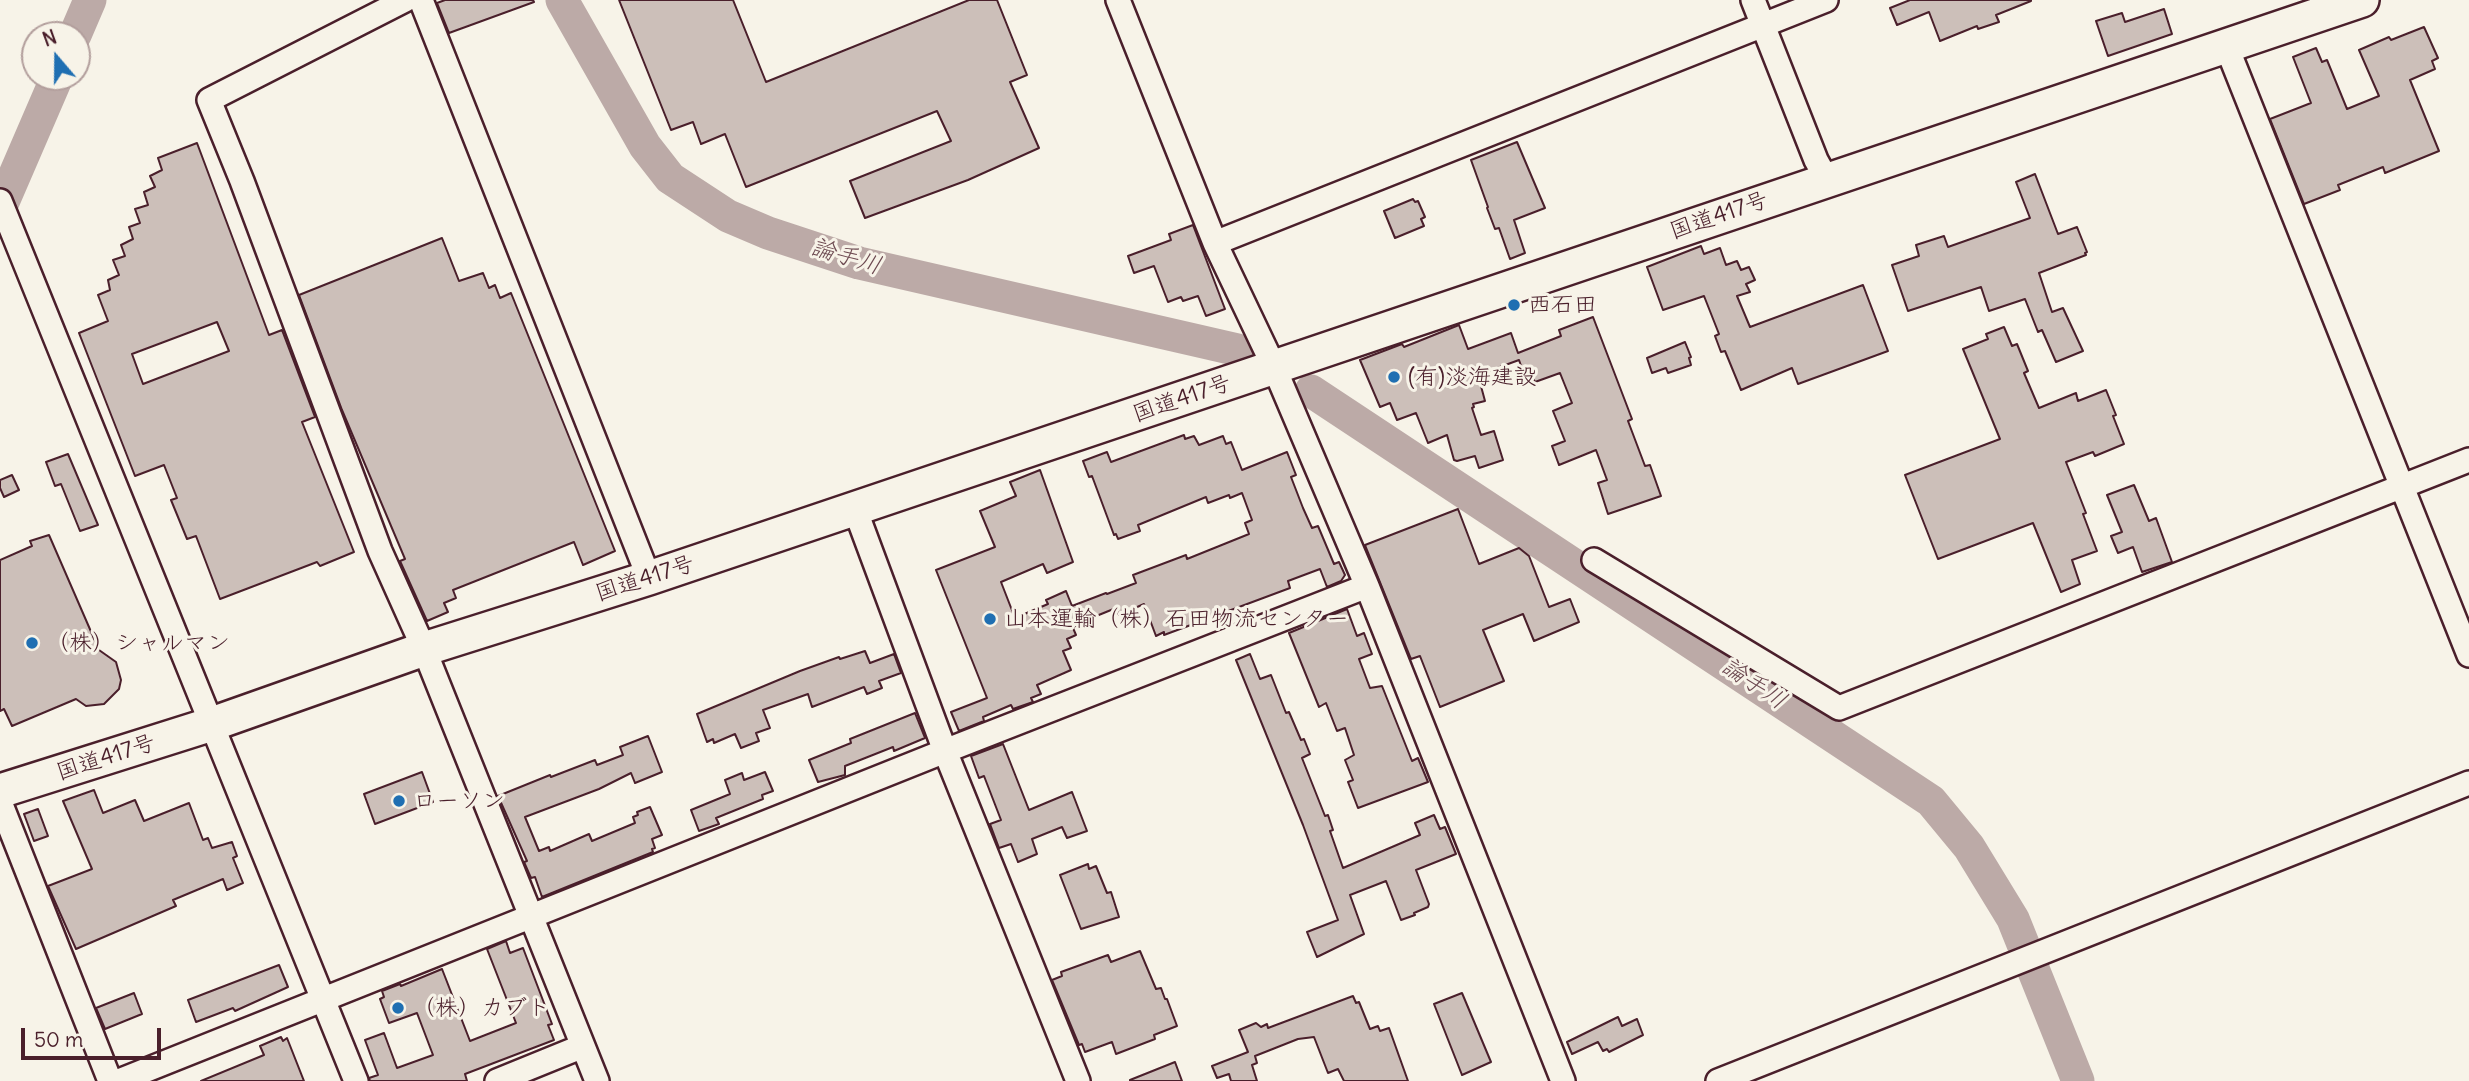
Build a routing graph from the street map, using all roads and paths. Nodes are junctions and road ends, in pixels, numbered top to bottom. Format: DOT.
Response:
graph roads {
  1 [pos="405,0"];
  2 [pos="421,0"];
  3 [pos="1118,0"];
  4 [pos="1753,0"];
  5 [pos="1826,0"];
  6 [pos="2362,0"];
  7 [pos="1763,26"];
  8 [pos="2226,45"];
  9 [pos="1827,180"];
  10 [pos="0,201"];
  11 [pos="1215,243"];
  12 [pos="1274,367"];
  13 [pos="2469,460"];
  14 [pos="2402,486"];
  15 [pos="855,509"];
  16 [pos="1594,560"];
  17 [pos="649,579"];
  18 [pos="1367,586"];
  19 [pos="424,649"];
  20 [pos="2469,655"];
  21 [pos="212,724"];
  22 [pos="945,751"];
  23 [pos="2469,783"];
  24 [pos="0,792"];
  25 [pos="0,802"];
  26 [pos="533,917"];
  27 [pos="323,1000"];
  28 [pos="583,1046"];
  29 [pos="110,1081"];
  30 [pos="119,1081"];
  31 [pos="356,1081"];
  32 [pos="497,1081"];
  33 [pos="597,1081"];
  34 [pos="1078,1081"];
  35 [pos="1563,1081"];
  36 [pos="1718,1081"];
  1 -- 19 [label="street"];
  2 -- 17 [label="street"];
  3 -- 11 [label="street"];
  4 -- 7 [label="street"];
  5 -- 7 [label="street"];
  6 -- 8 [label="highway, 国道417号"];
  7 -- 9 [label="street"];
  7 -- 11 [label="street"];
  8 -- 9 [label="highway, 国道417号"];
  8 -- 14 [label="street"];
  9 -- 12 [label="highway, 国道417号"];
  10 -- 21 [label="street"];
  11 -- 12 [label="street"];
  12 -- 15 [label="highway, 国道417号"];
  12 -- 18 [label="street"];
  13 -- 14 [label="street"];
  14 -- 16 [label="street"];
  14 -- 20 [label="street"];
  15 -- 17 [label="highway, 国道417号"];
  15 -- 22 [label="street"];
  17 -- 19 [label="highway, 国道417号"];
  18 -- 22 [label="street"];
  18 -- 35 [label="street"];
  19 -- 21 [label="highway, 国道417号"];
  19 -- 26 [label="street"];
  21 -- 24 [label="highway, 国道417号"];
  21 -- 27 [label="street"];
  22 -- 26 [label="street"];
  22 -- 34 [label="street"];
  23 -- 36 [label="street"];
  25 -- 29 [label="street"];
  26 -- 27 [label="street"];
  26 -- 28 [label="street"];
  27 -- 30 [label="street"];
  27 -- 31 [label="street"];
  28 -- 32 [label="street"];
  28 -- 33 [label="street"];
}
